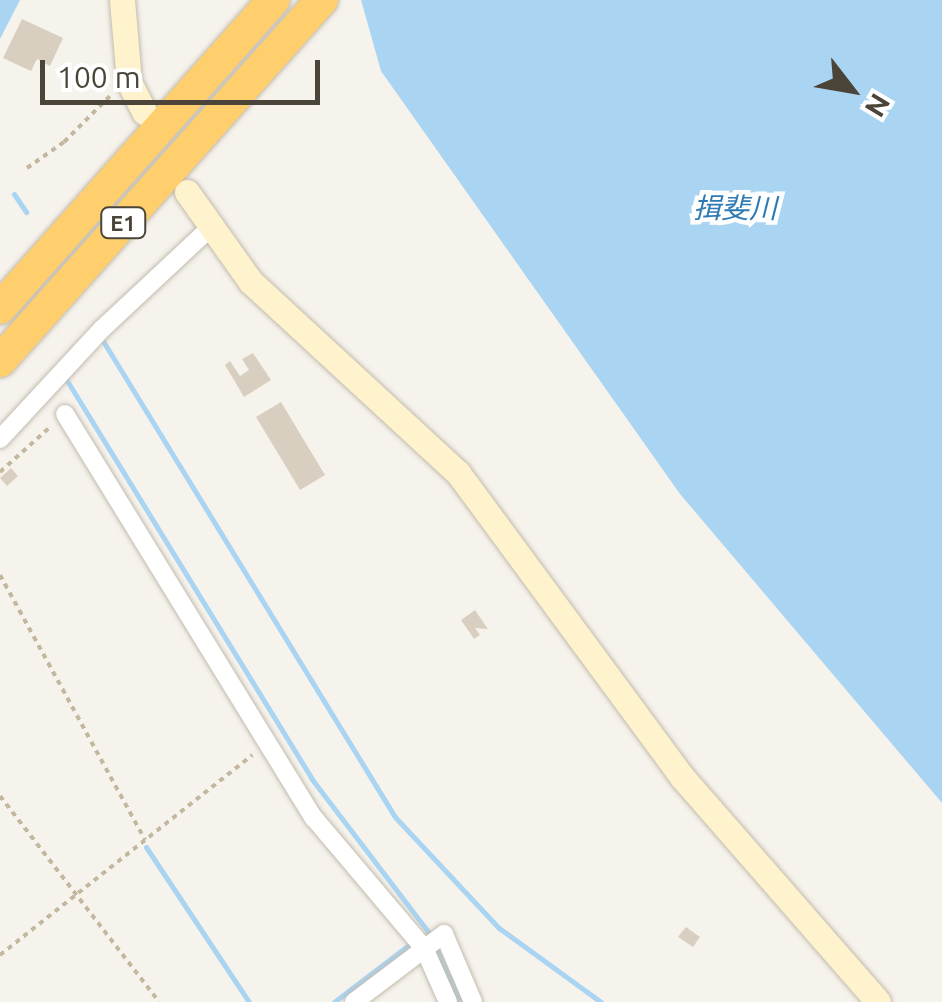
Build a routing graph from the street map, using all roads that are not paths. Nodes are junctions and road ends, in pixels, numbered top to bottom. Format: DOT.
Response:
graph roads {
  1 [pos="122,0"];
  2 [pos="273,0"];
  3 [pos="322,0"];
  4 [pos="144,112"];
  5 [pos="187,192"];
  6 [pos="209,229"];
  7 [pos="0,308"];
  8 [pos="0,361"];
  9 [pos="65,414"];
  10 [pos="0,439"];
  11 [pos="424,948"];
  12 [pos="354,1002"];
  13 [pos="448,1002"];
  14 [pos="473,1002"];
  15 [pos="878,1002"];
  1 -- 4 [label="street"];
  2 -- 7 [label="highway, E1"];
  3 -- 8 [label="highway, E1"];
  5 -- 6 [label="street"];
  6 -- 10 [label="street"];
  6 -- 15 [label="street"];
  9 -- 11 [label="street"];
  11 -- 12 [label="street"];
  11 -- 13 [label="street"];
  11 -- 14 [label="street"];
}
